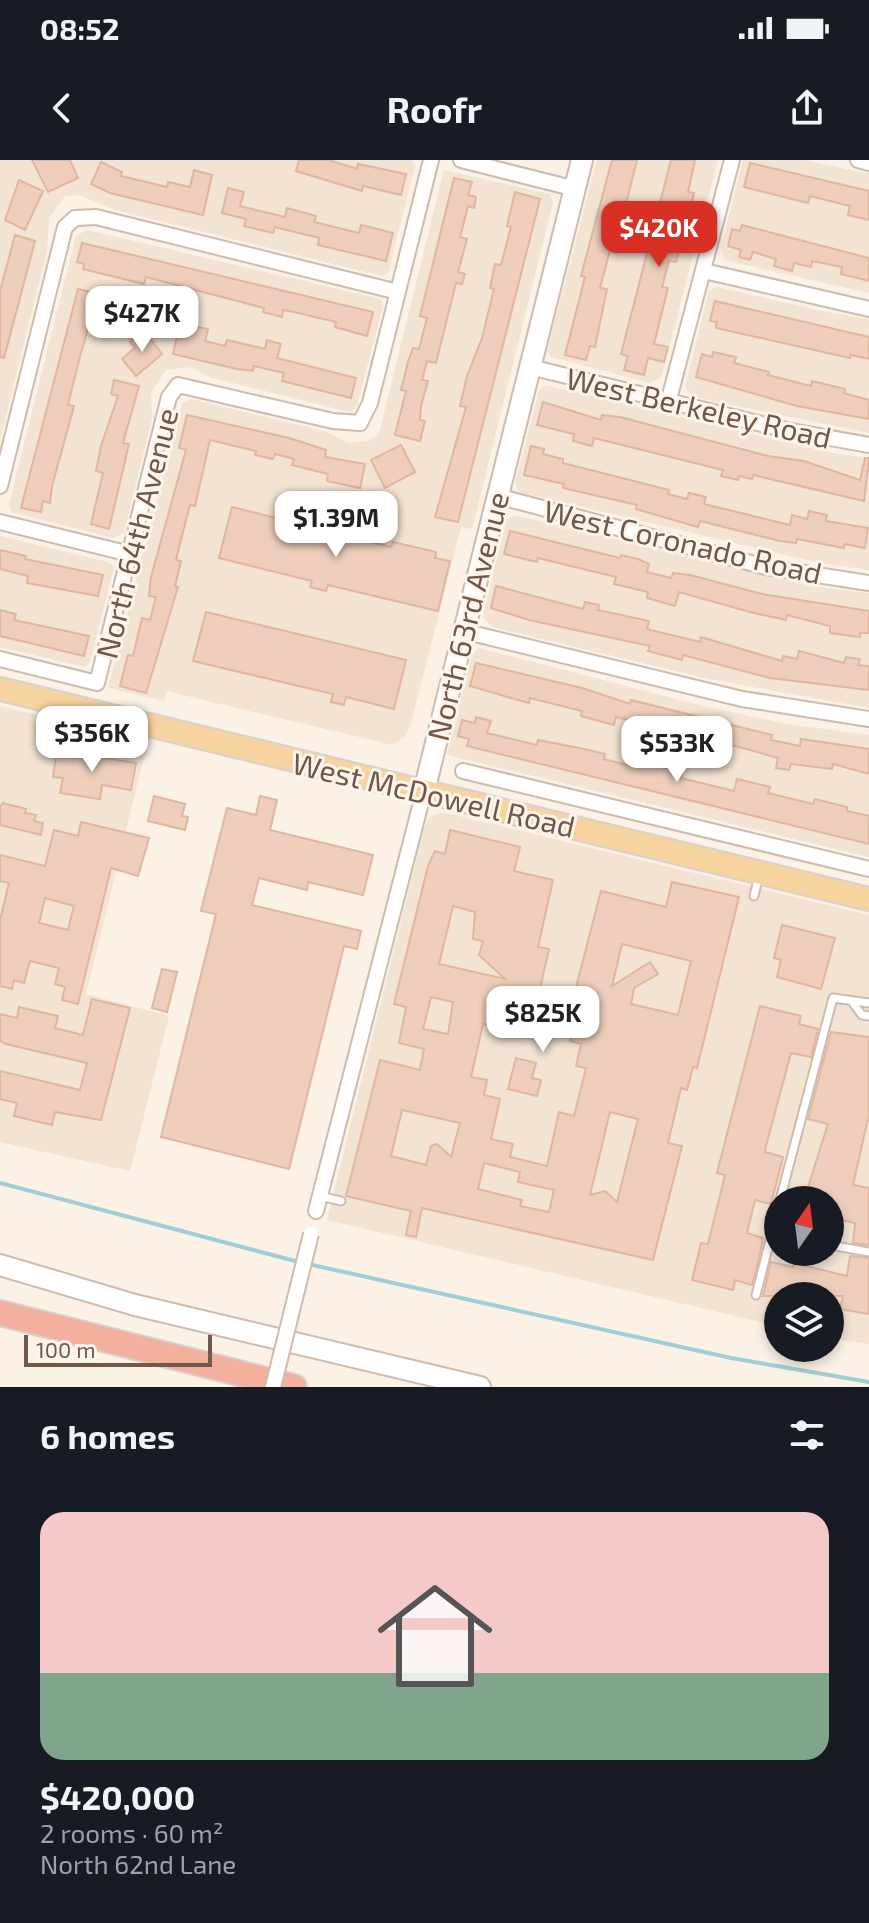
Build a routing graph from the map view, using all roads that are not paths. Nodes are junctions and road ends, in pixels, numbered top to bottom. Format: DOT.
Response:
graph roads {
  1 [pos="431,160"];
  2 [pos="461,160"];
  3 [pos="582,160"];
  4 [pos="732,160"];
  5 [pos="858,160"];
  6 [pos="869,163"];
  7 [pos="576,189"];
  8 [pos="704,271"];
  9 [pos="398,292"];
  10 [pos="869,309"];
  11 [pos="530,367"];
  12 [pos="668,403"];
  13 [pos="869,445"];
  14 [pos="0,486"];
  15 [pos="497,496"];
  16 [pos="0,522"];
  17 [pos="130,554"];
  18 [pos="869,583"];
  19 [pos="463,631"];
  20 [pos="0,659"];
  21 [pos="0,689"];
  22 [pos="869,719"];
  23 [pos="463,771"];
  24 [pos="424,791"];
  25 [pos="869,869"];
  26 [pos="759,873"];
  27 [pos="754,896"];
  28 [pos="869,899"];
  29 [pos="853,1003"];
  30 [pos="869,1003"];
  31 [pos="869,1016"];
  32 [pos="784,1186"];
  33 [pos="320,1196"];
  34 [pos="341,1201"];
  35 [pos="316,1211"];
  36 [pos="311,1234"];
  37 [pos="844,1248"];
  38 [pos="869,1252"];
  39 [pos="0,1265"];
  40 [pos="765,1266"];
  41 [pos="756,1295"];
  42 [pos="0,1313"];
  43 [pos="273,1387"];
  44 [pos="294,1387"];
  45 [pos="480,1387"];
  1 -- 9 [label="street"];
  2 -- 7 [label="street"];
  3 -- 7 [label="street, North 63rd Avenue"];
  4 -- 8 [label="street"];
  5 -- 6 [label="street"];
  7 -- 11 [label="street, North 63rd Avenue"];
  8 -- 10 [label="street"];
  8 -- 12 [label="street"];
  9 -- 14 [label="street"];
  9 -- 17 [label="street, North 64th Avenue"];
  11 -- 12 [label="street, West Berkeley Road"];
  11 -- 15 [label="street, North 63rd Avenue"];
  12 -- 13 [label="street, West Berkeley Road"];
  15 -- 18 [label="street, West Coronado Road"];
  15 -- 19 [label="street, North 63rd Avenue"];
  16 -- 17 [label="street"];
  17 -- 20 [label="street, North 64th Avenue"];
  19 -- 22 [label="street"];
  19 -- 24 [label="street, North 63rd Avenue"];
  21 -- 24 [label="main road, West McDowell Road"];
  23 -- 25 [label="street, West McDowell Road"];
  24 -- 26 [label="main road, West McDowell Road"];
  24 -- 33 [label="street, North 63rd Avenue"];
  26 -- 27 [label="lane"];
  26 -- 28 [label="main road, West McDowell Road"];
  29 -- 30 [label="lane"];
  29 -- 31 [label="lane"];
  29 -- 32 [label="lane"];
  33 -- 34 [label="lane"];
  33 -- 35 [label="street, North 63rd Avenue"];
  36 -- 43 [label="street, bridge"];
  37 -- 38 [label="lane"];
  39 -- 45 [label="street"];
  40 -- 41 [label="lane"];
  42 -- 44 [label="highway"];
}
